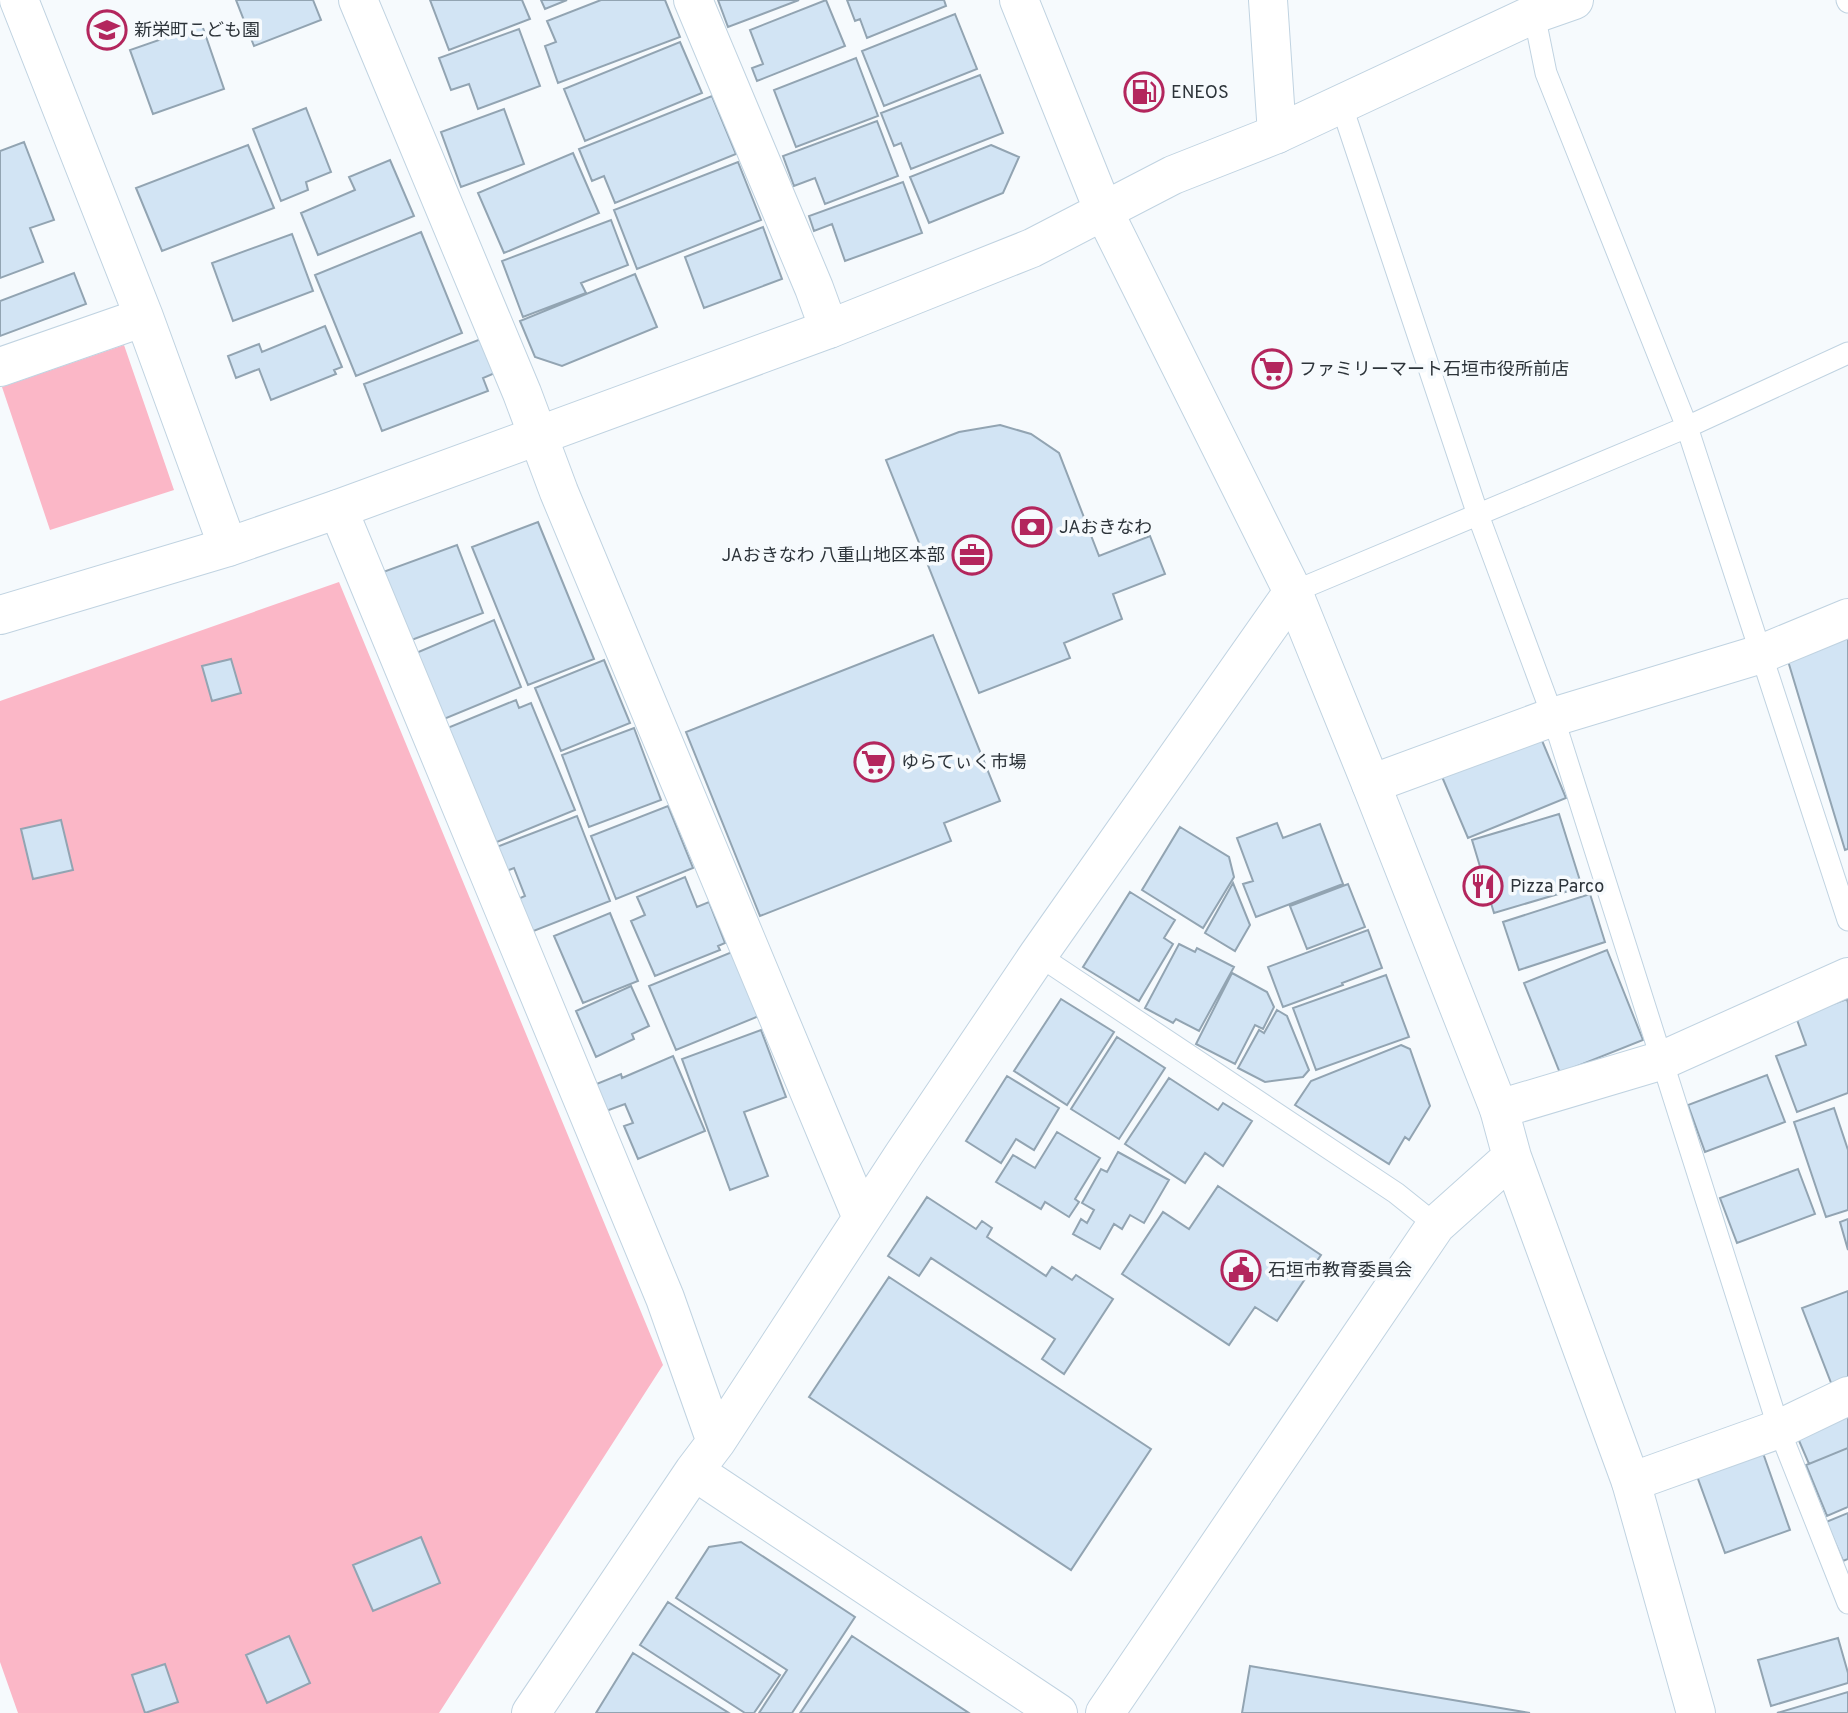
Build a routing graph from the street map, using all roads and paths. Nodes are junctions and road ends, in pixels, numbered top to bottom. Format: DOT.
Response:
graph roads {
  1 [pos="19,0"];
  2 [pos="358,0"];
  3 [pos="693,0"];
  4 [pos="1019,0"];
  5 [pos="1268,0"];
  6 [pos="1574,0"];
  7 [pos="1530,7"];
  8 [pos="1341,104"];
  9 [pos="1278,134"];
  10 [pos="1104,212"];
  11 [pos="144,317"];
  12 [pos="829,329"];
  13 [pos="1848,352"];
  14 [pos="0,367"];
  15 [pos="1687,427"];
  16 [pos="538,436"];
  17 [pos="338,509"];
  18 [pos="1478,515"];
  19 [pos="228,547"];
  20 [pos="1293,592"];
  21 [pos="0,615"];
  22 [pos="1848,618"];
  23 [pos="1761,654"];
  24 [pos="1553,717"];
  25 [pos="1371,783"];
  26 [pos="1848,920"];
  27 [pos="1038,955"];
  28 [pos="1848,976"];
  29 [pos="1663,1060"];
  30 [pos="1499,1110"];
  31 [pos="1512,1157"];
  32 [pos="862,1218"];
  33 [pos="1436,1225"];
  34 [pos="1848,1396"];
  35 [pos="1779,1429"];
  36 [pos="705,1457"];
  37 [pos="1631,1482"];
  38 [pos="1848,1603"];
  39 [pos="531,1713"];
  40 [pos="1058,1713"];
  41 [pos="1105,1713"];
  42 [pos="1696,1713"];
  1 -- 11 [label="street"];
  2 -- 16 [label="street"];
  3 -- 12 [label="street"];
  4 -- 10 [label="street"];
  5 -- 9 [label="street"];
  6 -- 7 [label="street"];
  7 -- 8 [label="street"];
  7 -- 15 [label="lane"];
  8 -- 9 [label="street"];
  8 -- 18 [label="lane"];
  9 -- 10 [label="street"];
  10 -- 12 [label="street"];
  10 -- 20 [label="street"];
  11 -- 14 [label="street"];
  11 -- 19 [label="street"];
  12 -- 16 [label="street"];
  13 -- 15 [label="lane"];
  15 -- 18 [label="lane"];
  15 -- 23 [label="lane"];
  16 -- 17 [label="street"];
  16 -- 32 [label="street"];
  17 -- 19 [label="street"];
  17 -- 36 [label="street"];
  18 -- 20 [label="lane"];
  18 -- 24 [label="lane"];
  19 -- 21 [label="street"];
  20 -- 25 [label="street"];
  20 -- 27 [label="street"];
  22 -- 23 [label="street"];
  23 -- 24 [label="street"];
  23 -- 26 [label="lane"];
  24 -- 25 [label="street"];
  24 -- 29 [label="lane"];
  25 -- 30 [label="street"];
  27 -- 32 [label="street"];
  27 -- 33 [label="lane"];
  28 -- 29 [label="street"];
  29 -- 30 [label="street"];
  29 -- 35 [label="lane"];
  30 -- 31 [label="street"];
  31 -- 33 [label="street"];
  31 -- 37 [label="street"];
  32 -- 36 [label="street"];
  33 -- 41 [label="street"];
  34 -- 35 [label="street"];
  35 -- 37 [label="street"];
  35 -- 38 [label="lane"];
  36 -- 39 [label="street"];
  36 -- 40 [label="street"];
  37 -- 42 [label="street"];
}
